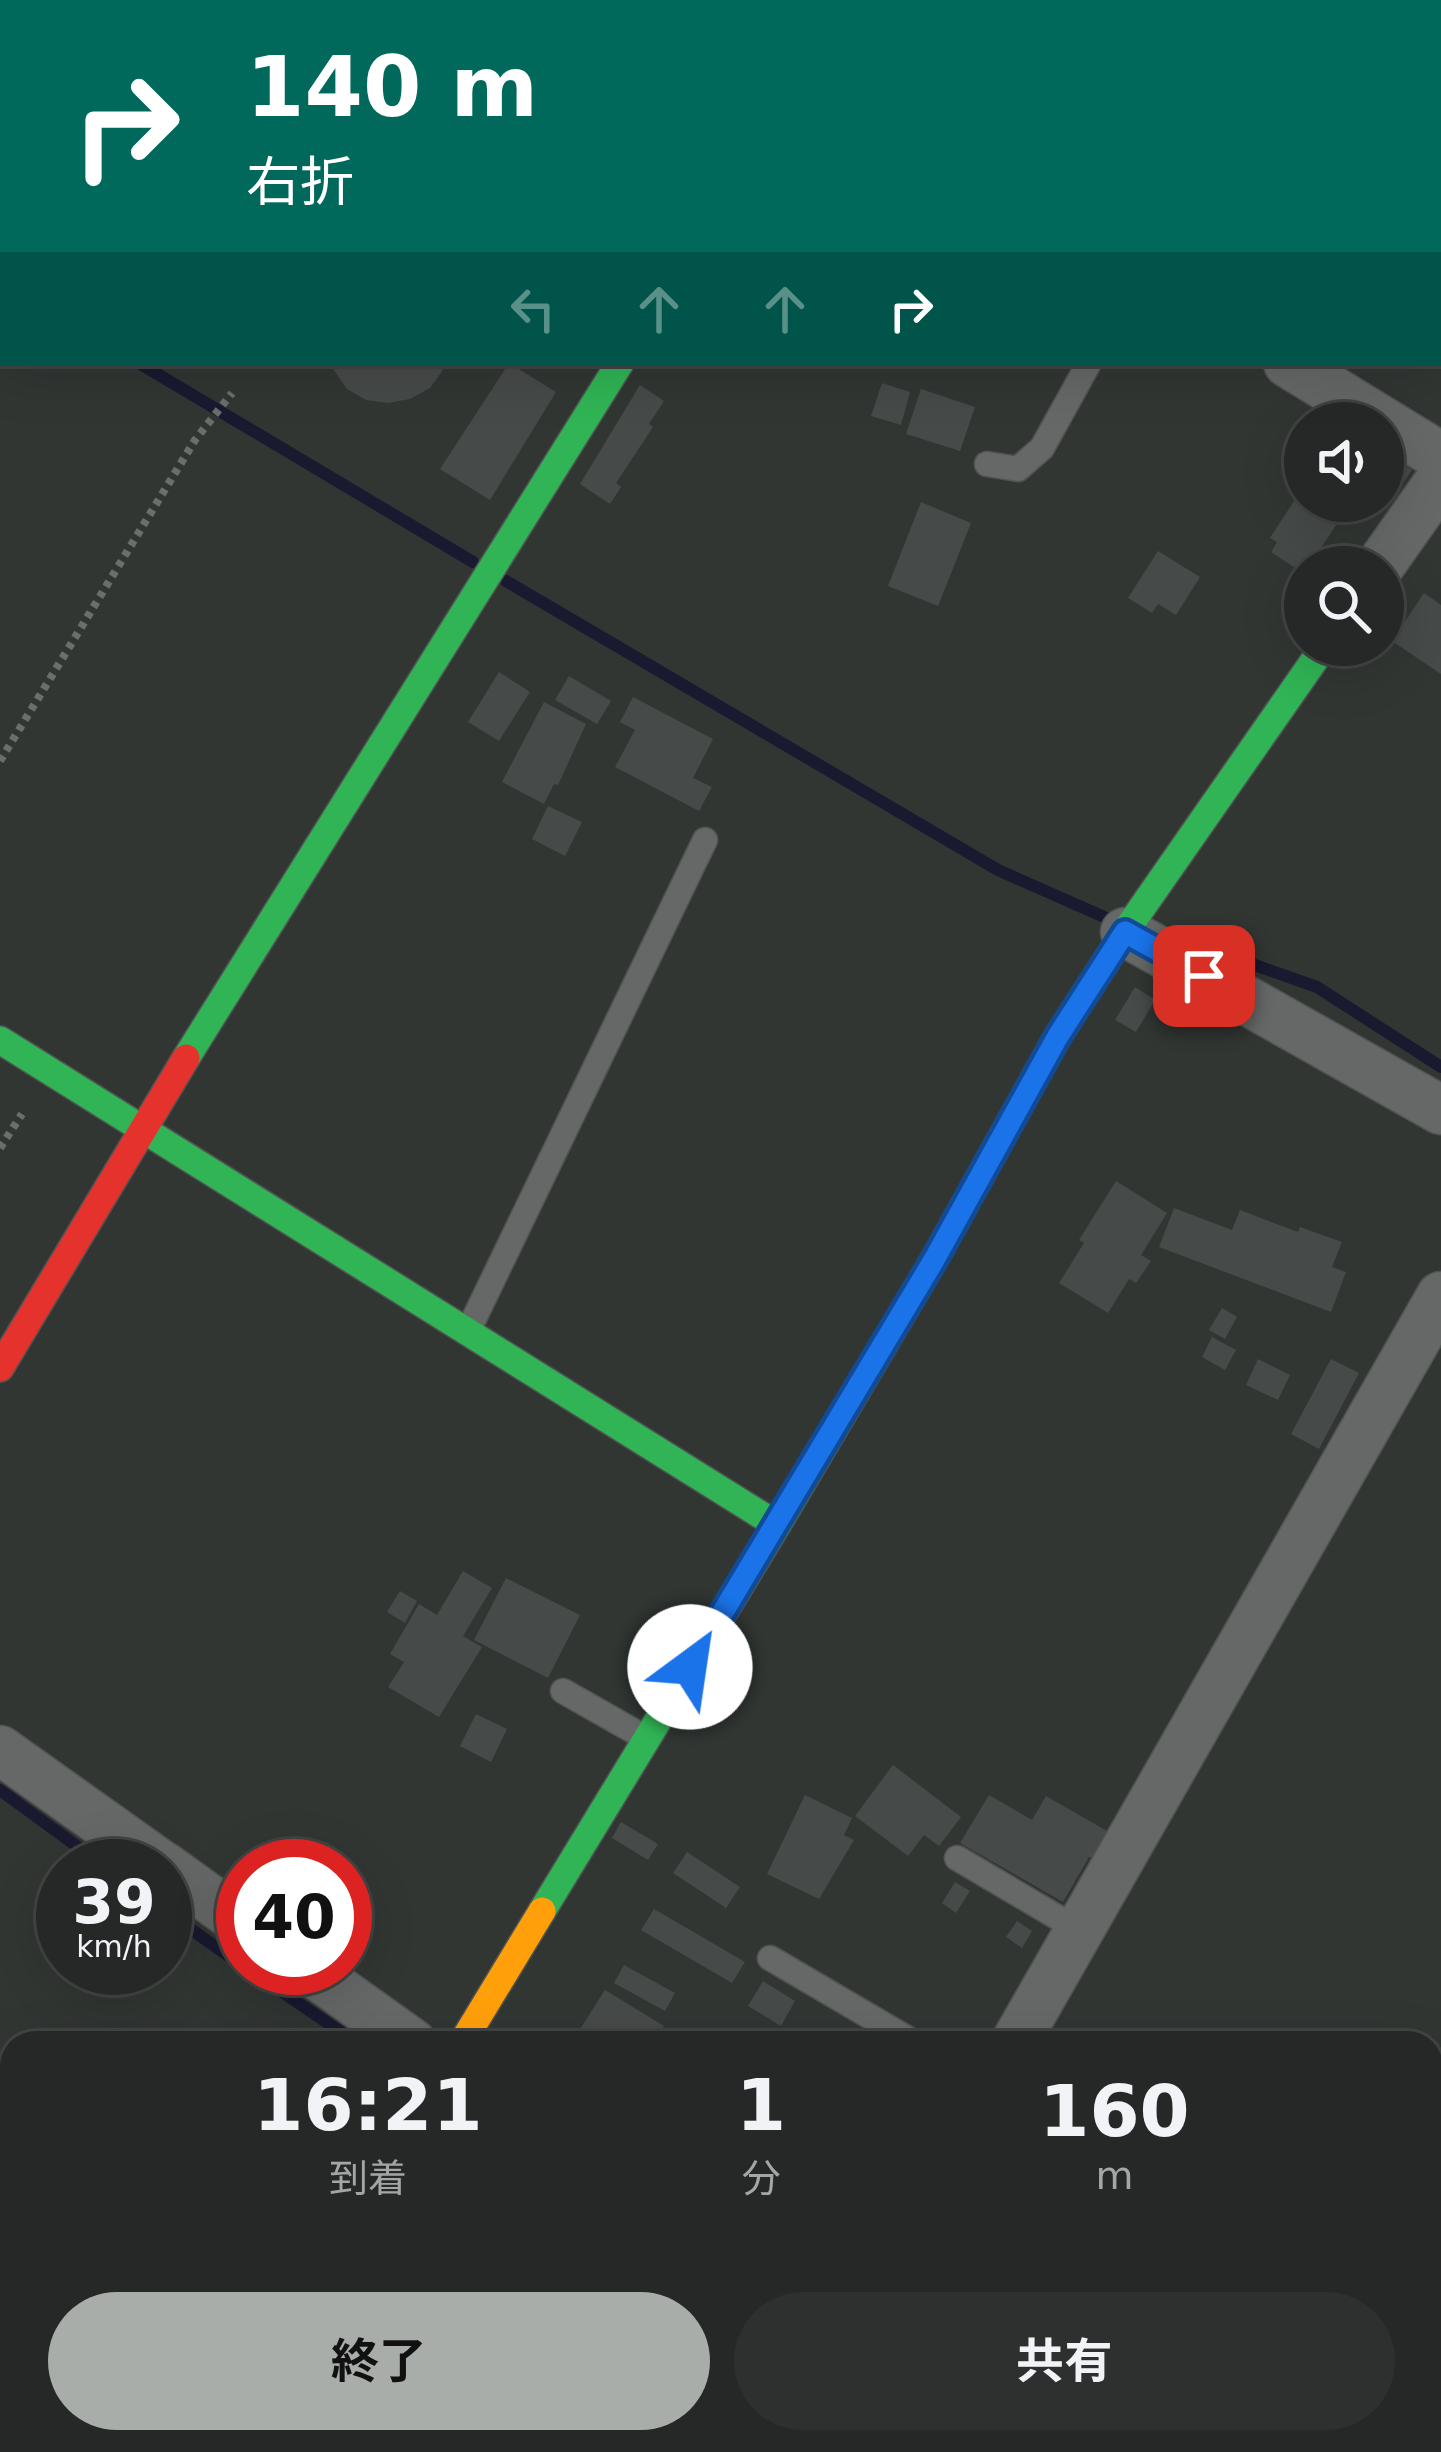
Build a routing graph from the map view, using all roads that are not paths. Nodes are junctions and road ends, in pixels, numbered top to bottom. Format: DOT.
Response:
graph roads {
  1 [pos="618,366"];
  2 [pos="1087,366"];
  3 [pos="1293,366"];
  4 [pos="1441,457"];
  5 [pos="987,464"];
  6 [pos="1441,478"];
  7 [pos="1394,546"];
  8 [pos="1310,666"];
  9 [pos="705,840"];
  10 [pos="1125,932"];
  11 [pos="0,1040"];
  12 [pos="1441,1110"];
  13 [pos="142,1130"];
  14 [pos="1441,1296"];
  15 [pos="468,1331"];
  16 [pos="0,1368"];
  17 [pos="777,1525"];
  18 [pos="562,1691"];
  19 [pos="647,1738"];
  20 [pos="0,1750"];
  21 [pos="125,1839"];
  22 [pos="957,1858"];
  23 [pos="1079,1930"];
  24 [pos="770,1958"];
  25 [pos="345,1995"];
  26 [pos="395,2031"];
  27 [pos="469,2031"];
  28 [pos="895,2031"];
  29 [pos="1022,2031"];
  1 -- 13 [label="street"];
  2 -- 5 [label="lane"];
  3 -- 4 [label="street"];
  6 -- 7 [label="street"];
  8 -- 10 [label="street"];
  9 -- 15 [label="lane"];
  10 -- 12 [label="street"];
  10 -- 17 [label="street"];
  11 -- 13 [label="street"];
  13 -- 15 [label="street"];
  13 -- 16 [label="street"];
  14 -- 23 [label="street"];
  15 -- 17 [label="street"];
  17 -- 19 [label="street"];
  18 -- 19 [label="lane"];
  19 -- 27 [label="street"];
  20 -- 21 [label="street"];
  22 -- 23 [label="lane"];
  23 -- 29 [label="street"];
  24 -- 28 [label="lane"];
  25 -- 26 [label="street"];
}
